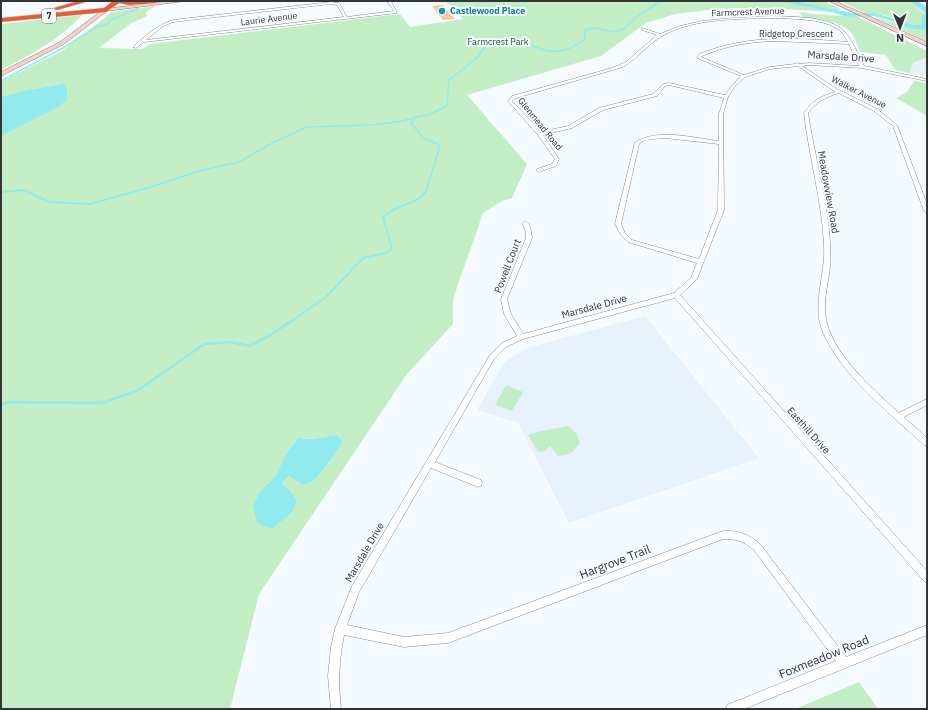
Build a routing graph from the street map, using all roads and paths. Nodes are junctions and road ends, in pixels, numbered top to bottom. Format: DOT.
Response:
graph roads {
  1 [pos="86,1"];
  2 [pos="118,1"];
  3 [pos="156,1"];
  4 [pos="160,1"];
  5 [pos="171,1"];
  6 [pos="183,1"];
  7 [pos="389,1"];
  8 [pos="831,1"];
  9 [pos="105,7"];
  10 [pos="1,18"];
  11 [pos="346,18"];
  12 [pos="81,27"];
  13 [pos="643,29"];
  14 [pos="660,35"];
  15 [pos="144,41"];
  16 [pos="850,43"];
  17 [pos="927,44"];
  18 [pos="135,47"];
  19 [pos="797,64"];
  20 [pos="862,67"];
  21 [pos="1,74"];
  22 [pos="744,76"];
  23 [pos="927,80"];
  24 [pos="839,92"];
  25 [pos="726,97"];
  26 [pos="510,101"];
  27 [pos="540,134"];
  28 [pos="721,143"];
  29 [pos="539,170"];
  30 [pos="927,211"];
  31 [pos="525,223"];
  32 [pos="701,262"];
  33 [pos="676,295"];
  34 [pos="521,337"];
  35 [pos="927,402"];
  36 [pos="899,416"];
  37 [pos="927,443"];
  38 [pos="429,463"];
  39 [pos="478,483"];
  40 [pos="927,578"];
  41 [pos="340,628"];
  42 [pos="927,630"];
  43 [pos="844,663"];
  44 [pos="336,709"];
  45 [pos="731,709"];
  1 -- 10 [label="highway"];
  2 -- 3 [label="highway"];
  2 -- 9 [label="highway"];
  3 -- 4 [label="main road"];
  3 -- 9 [label="main road"];
  5 -- 9 [label="main road"];
  6 -- 9 [label="main road"];
  7 -- 11 [label="street, Laurie Avenue"];
  8 -- 17 [label="main road"];
  9 -- 10 [label="highway, 7"];
  9 -- 12 [label="main road"];
  9 -- 12 [label="main road"];
  11 -- 15 [label="street, Laurie Avenue"];
  11 -- 15 [label="street"];
  12 -- 21 [label="main road"];
  13 -- 14 [label="street"];
  14 -- 16 [label="street, Farmcrest Avenue"];
  14 -- 26 [label="street, Farmcrest Avenue"];
  15 -- 18 [label="street"];
  16 -- 20 [label="street, Farmcrest Avenue"];
  16 -- 22 [label="street, Ridgetop Crescent"];
  19 -- 20 [label="street, Marsdale Drive"];
  19 -- 22 [label="street, Marsdale Drive"];
  19 -- 24 [label="street, Walker Avenue"];
  20 -- 23 [label="street, Marsdale Drive"];
  22 -- 25 [label="street, Marsdale Drive"];
  24 -- 30 [label="street, Walker Avenue"];
  24 -- 36 [label="street, Meadowview Road"];
  25 -- 27 [label="street"];
  25 -- 28 [label="street, Marsdale Drive"];
  26 -- 27 [label="street, Glenmead Road"];
  27 -- 29 [label="street, Glenmead Road"];
  28 -- 32 [label="street, Marsdale Drive"];
  28 -- 32 [label="street"];
  31 -- 34 [label="street, Powell Court"];
  32 -- 33 [label="street, Marsdale Drive"];
  33 -- 34 [label="street, Marsdale Drive"];
  33 -- 40 [label="street, Easthill Drive"];
  34 -- 38 [label="street, Marsdale Drive"];
  35 -- 36 [label="street"];
  36 -- 37 [label="street, Meadowview Road"];
  38 -- 39 [label="street"];
  38 -- 41 [label="street, Marsdale Drive"];
  41 -- 43 [label="street, Hargrove Trail"];
  41 -- 44 [label="street, Marsdale Drive"];
  42 -- 43 [label="street, Foxmeadow Road"];
  43 -- 45 [label="street, Foxmeadow Road"];
}
